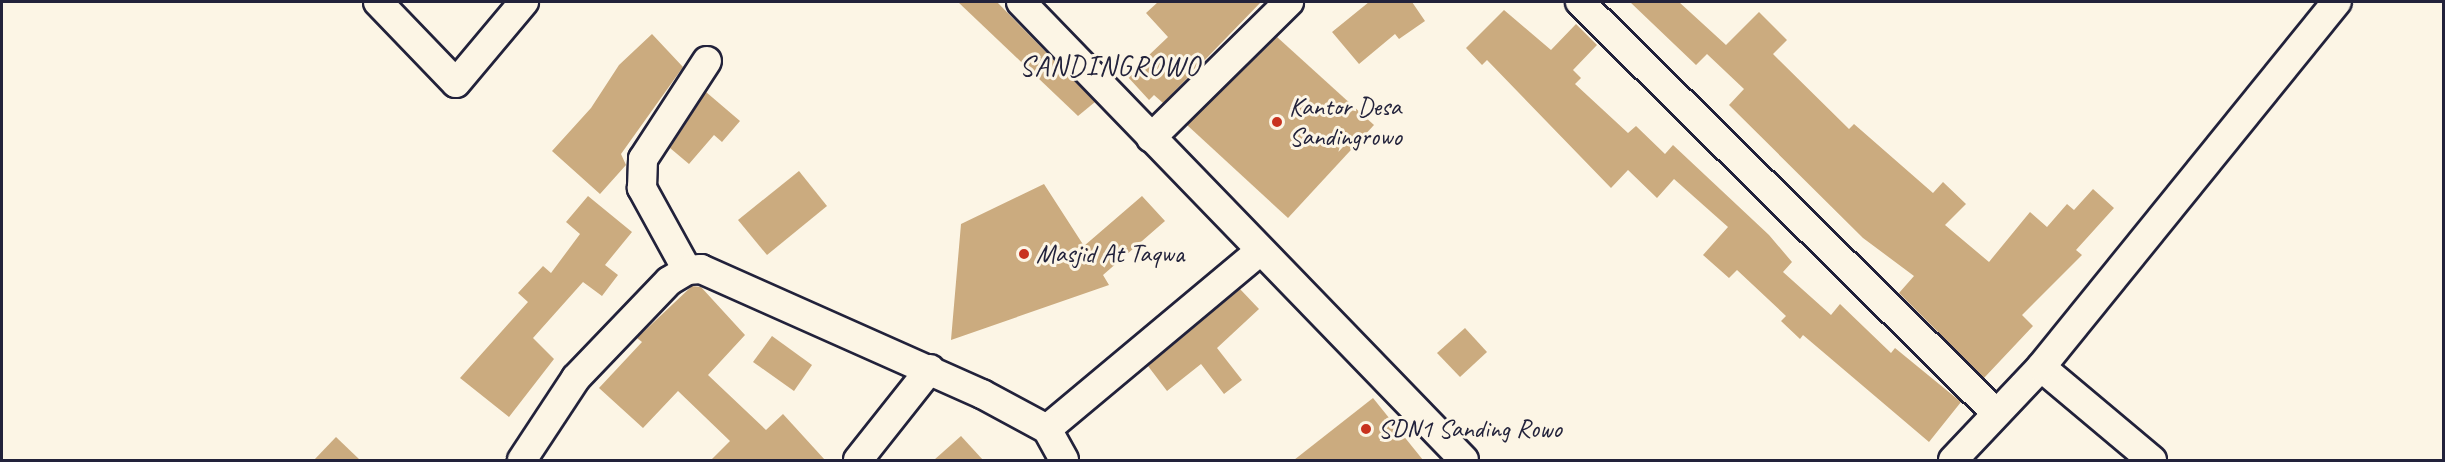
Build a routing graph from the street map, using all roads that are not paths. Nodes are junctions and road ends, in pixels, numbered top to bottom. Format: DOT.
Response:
graph roads {
  1 [pos="378,2"];
  2 [pos="524,2"];
  3 [pos="1021,2"];
  4 [pos="1289,2"];
  5 [pos="1580,2"];
  6 [pos="2337,2"];
  7 [pos="706,61"];
  8 [pos="1151,138"];
  9 [pos="1260,251"];
  10 [pos="687,270"];
  11 [pos="2040,367"];
  12 [pos="930,369"];
  13 [pos="1996,413"];
  14 [pos="1047,429"];
  15 [pos="522,460"];
  16 [pos="858,460"];
  17 [pos="1064,460"];
  18 [pos="1464,460"];
  19 [pos="1953,460"];
  20 [pos="2152,460"];
  1 -- 2 [label="street"];
  3 -- 8 [label="street"];
  4 -- 8 [label="street"];
  5 -- 13 [label="street"];
  6 -- 11 [label="street"];
  7 -- 10 [label="street"];
  8 -- 9 [label="street"];
  9 -- 14 [label="street"];
  9 -- 18 [label="street"];
  10 -- 12 [label="street"];
  10 -- 15 [label="street"];
  11 -- 13 [label="street"];
  11 -- 20 [label="street"];
  12 -- 14 [label="street"];
  12 -- 16 [label="street"];
  13 -- 19 [label="street"];
  14 -- 17 [label="street"];
}
